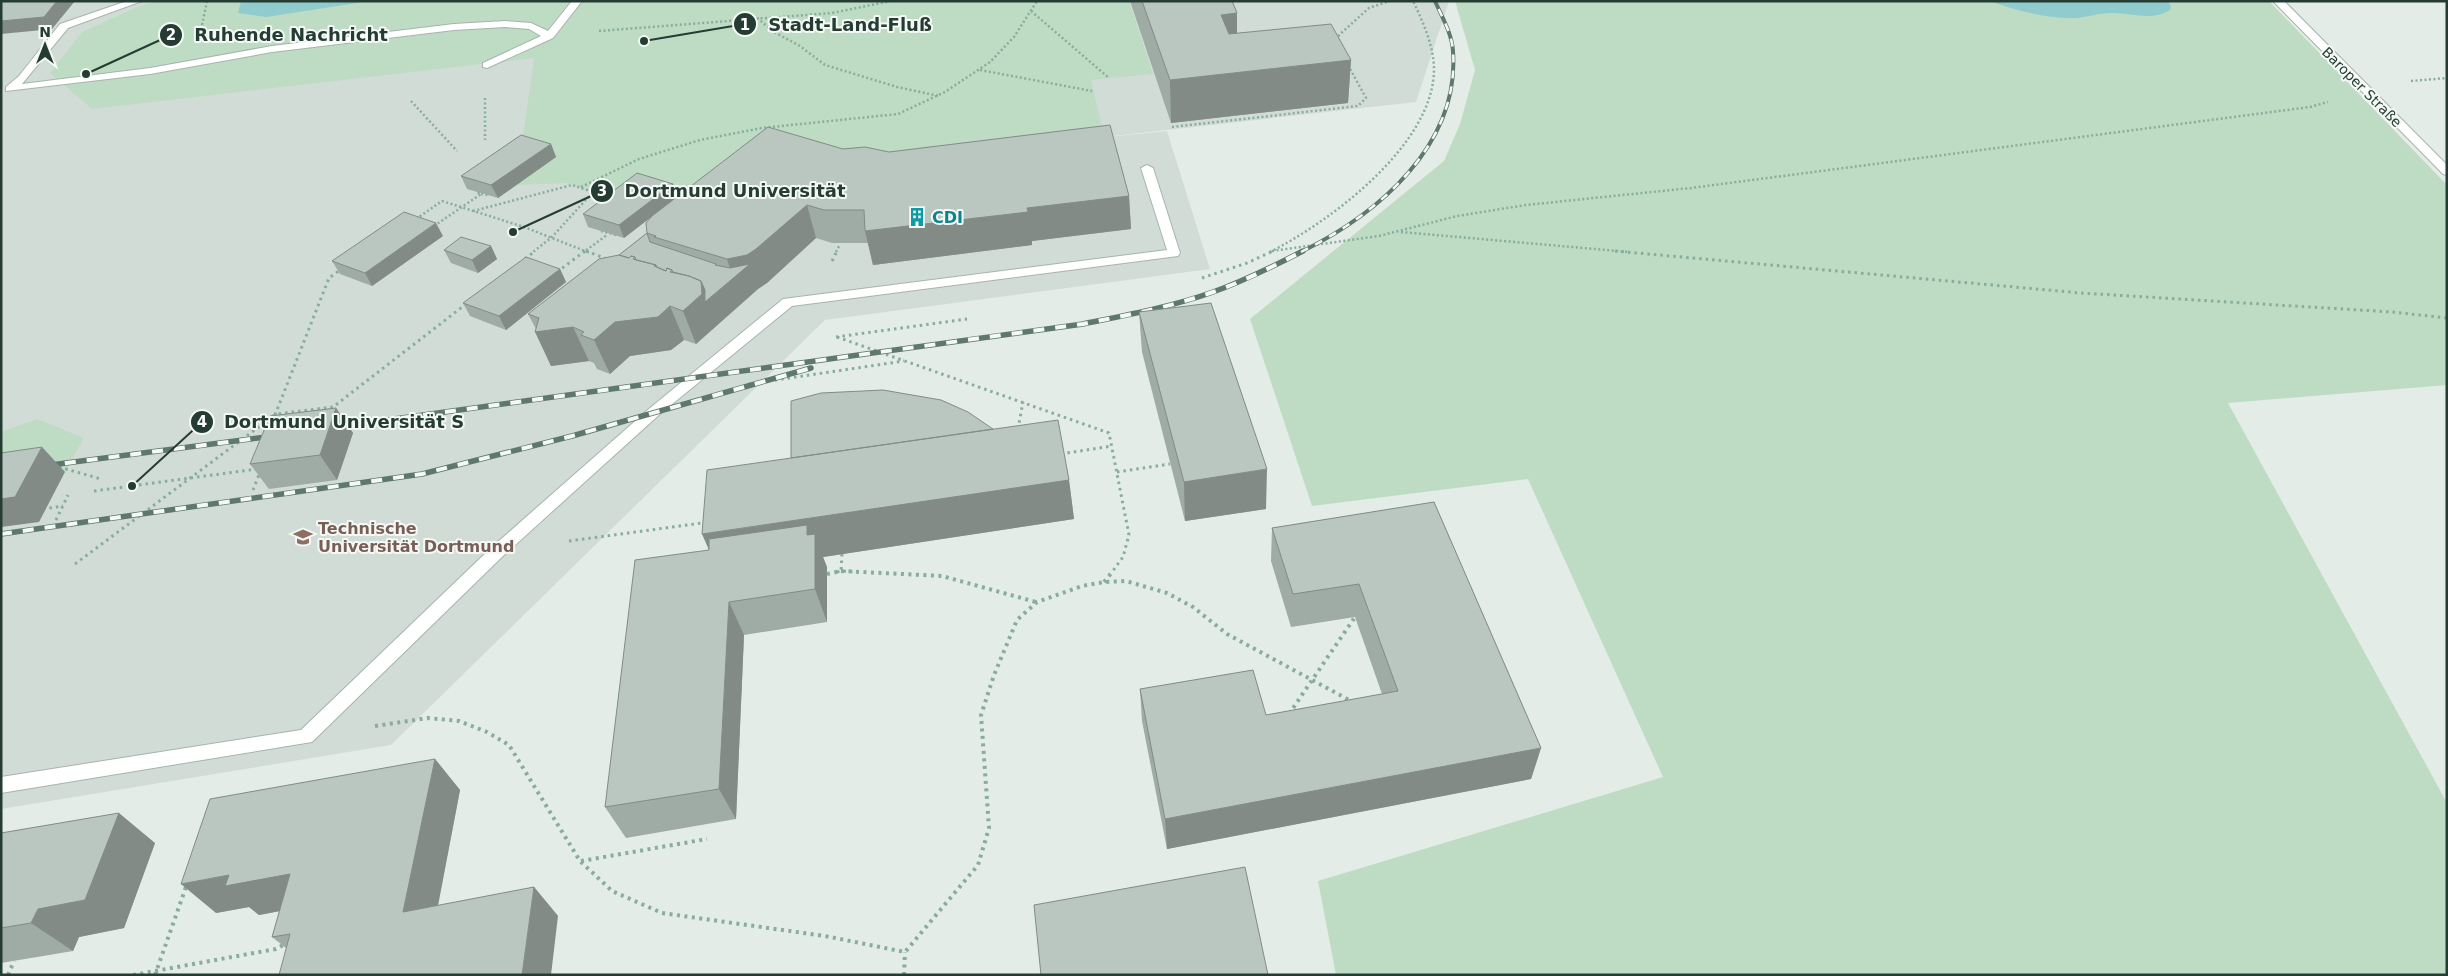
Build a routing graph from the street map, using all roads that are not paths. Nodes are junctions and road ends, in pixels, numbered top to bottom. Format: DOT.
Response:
graph roads {
  1 [pos="137,1"];
  2 [pos="578,1"];
  3 [pos="2278,1"];
  4 [pos="549,36"];
  5 [pos="487,65"];
  6 [pos="1147,168"];
  7 [pos="2447,172"];
  8 [pos="1,786"];
  1 -- 4 [label="lane"];
  2 -- 4 [label="lane"];
  3 -- 7 [label="lane, Baroper Straße"];
  4 -- 5 [label="lane"];
  6 -- 8 [label="lane"];
}
